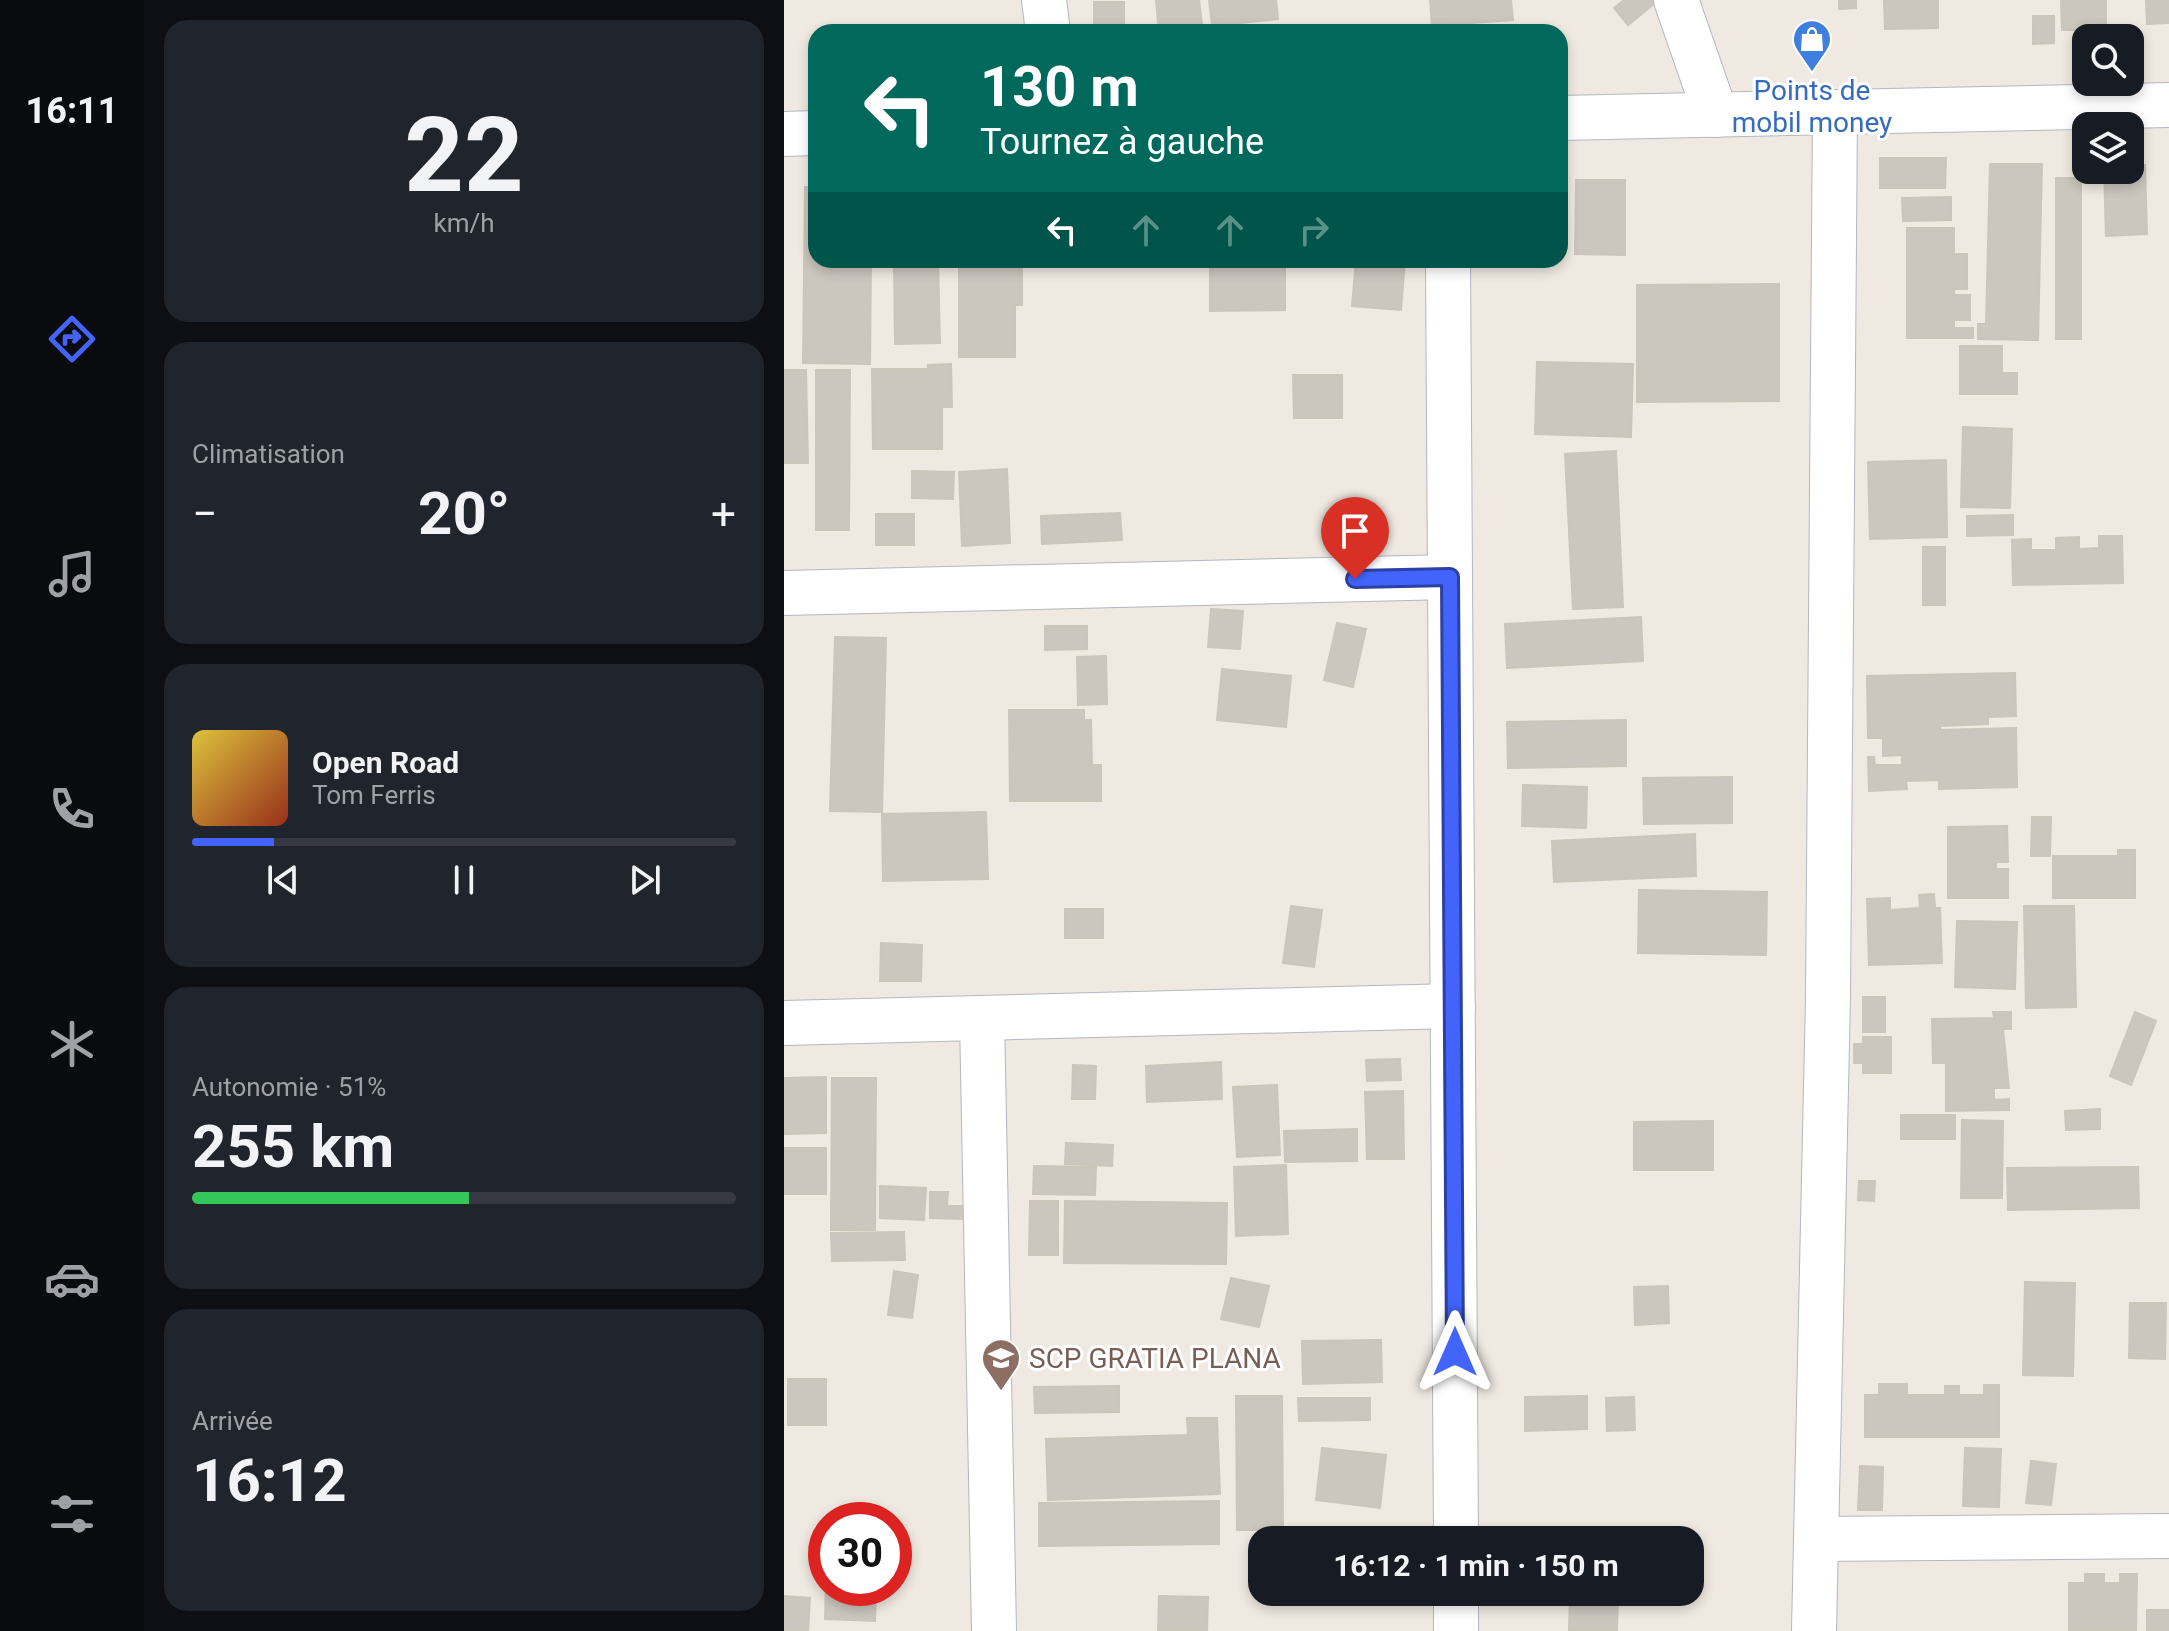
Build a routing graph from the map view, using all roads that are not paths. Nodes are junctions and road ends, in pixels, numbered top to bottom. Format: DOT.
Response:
graph roads {
  1 [pos="1044,0"];
  2 [pos="1676,0"];
  3 [pos="1047,24"];
  4 [pos="2169,105"];
  5 [pos="1835,112"];
  6 [pos="1716,115"];
  7 [pos="1568,118"];
  8 [pos="808,133"];
  9 [pos="784,134"];
  10 [pos="1448,268"];
  11 [pos="1450,577"];
  12 [pos="784,593"];
  13 [pos="1453,1006"];
  14 [pos="982,1018"];
  15 [pos="784,1023"];
  16 [pos="1456,1526"];
  17 [pos="2169,1536"];
  18 [pos="1816,1539"];
  19 [pos="1456,1606"];
  20 [pos="994,1631"];
  21 [pos="1456,1631"];
  22 [pos="1814,1631"];
  1 -- 3 [label="street"];
  2 -- 6 [label="street"];
  4 -- 5 [label="street"];
  5 -- 6 [label="street"];
  5 -- 18 [label="street"];
  6 -- 7 [label="street"];
  8 -- 9 [label="street"];
  10 -- 11 [label="street"];
  11 -- 12 [label="street"];
  11 -- 13 [label="street"];
  13 -- 14 [label="street"];
  13 -- 16 [label="street"];
  14 -- 15 [label="street"];
  14 -- 20 [label="street"];
  17 -- 18 [label="street"];
  18 -- 22 [label="street"];
  19 -- 21 [label="street"];
}
